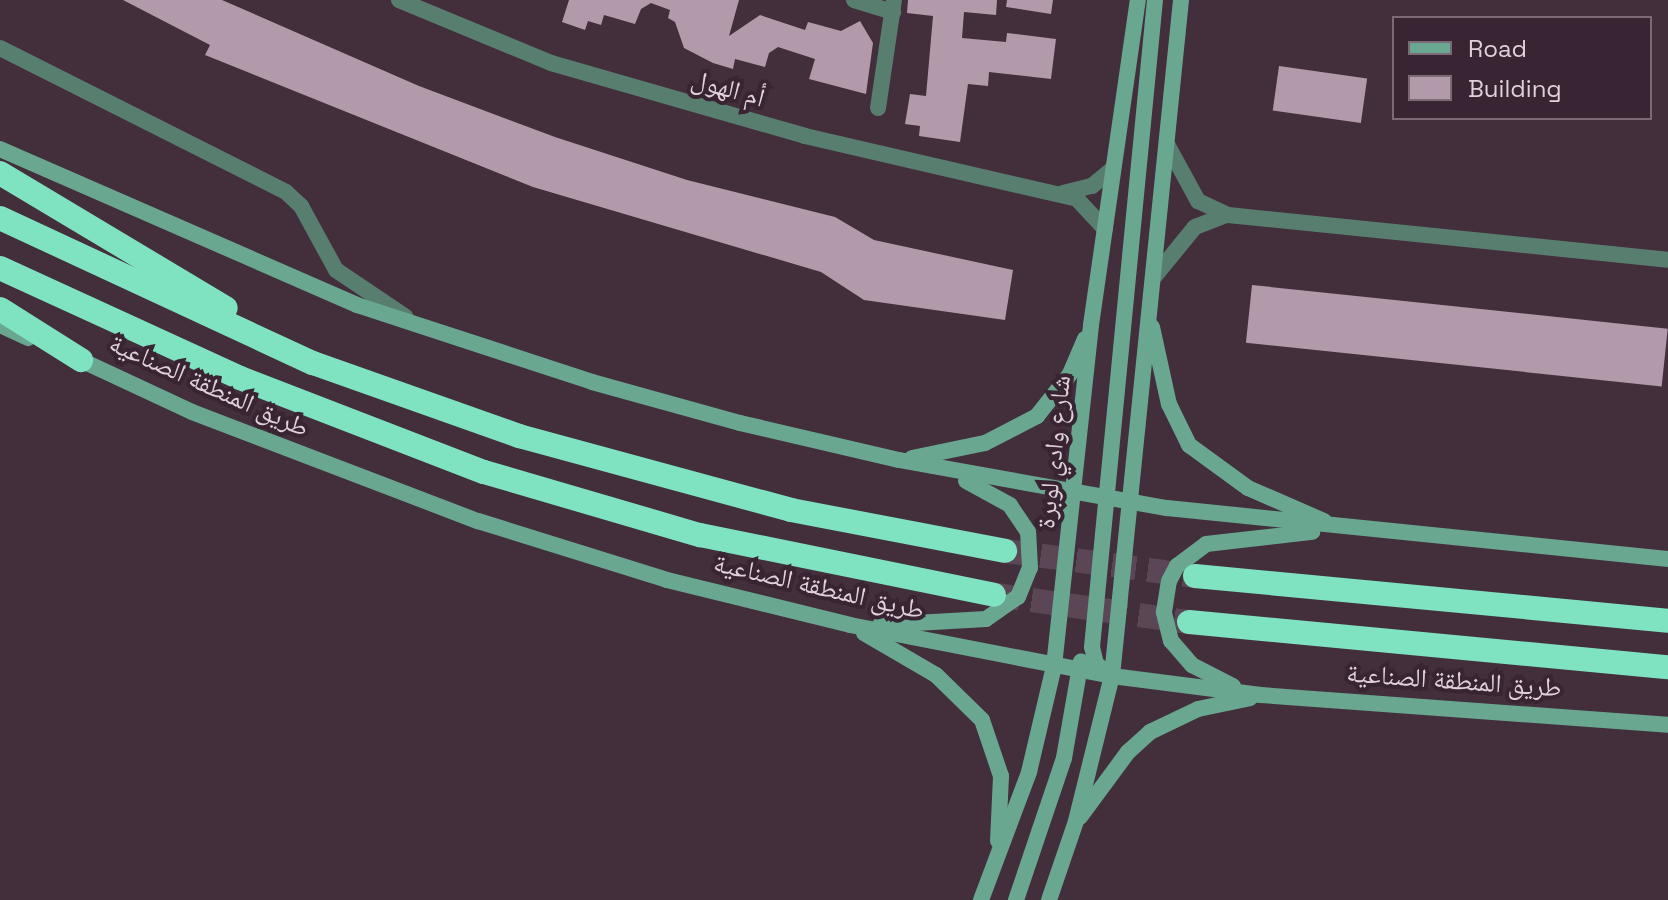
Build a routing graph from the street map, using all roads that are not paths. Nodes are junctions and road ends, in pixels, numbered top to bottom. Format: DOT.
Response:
graph roads {
  1 [pos="399,0"];
  2 [pos="854,0"];
  3 [pos="1138,0"];
  4 [pos="1155,0"];
  5 [pos="1181,0"];
  6 [pos="893,6"];
  7 [pos="0,48"];
  8 [pos="878,108"];
  9 [pos="1168,146"];
  10 [pos="0,149"];
  11 [pos="1112,169"];
  12 [pos="0,173"];
  13 [pos="1054,194"];
  14 [pos="1228,215"];
  15 [pos="0,218"];
  16 [pos="1105,229"];
  17 [pos="1668,260"];
  18 [pos="0,268"];
  19 [pos="1155,276"];
  20 [pos="0,309"];
  21 [pos="1149,318"];
  22 [pos="0,325"];
  23 [pos="1091,325"];
  24 [pos="432,332"];
  25 [pos="81,360"];
  26 [pos="313,363"];
  27 [pos="899,460"];
  28 [pos="1075,494"];
  29 [pos="1106,499"];
  30 [pos="1129,502"];
  31 [pos="1344,529"];
  32 [pos="1005,551"];
  33 [pos="1668,559"];
  34 [pos="1195,576"];
  35 [pos="994,595"];
  36 [pos="1668,621"];
  37 [pos="1189,622"];
  38 [pos="850,625"];
  39 [pos="1054,666"];
  40 [pos="1668,667"];
  41 [pos="1081,671"];
  42 [pos="1112,676"];
  43 [pos="1261,695"];
  44 [pos="1668,725"];
  45 [pos="1076,821"];
  46 [pos="982,897"];
  47 [pos="1016,900"];
  48 [pos="1049,900"];
  1 -- 13 [label="street, أم الهول"];
  2 -- 6 [label="street"];
  3 -- 11 [label="street, شارع وادي لوبرة"];
  4 -- 29 [label="street"];
  5 -- 9 [label="street"];
  6 -- 8 [label="street"];
  7 -- 24 [label="street"];
  9 -- 14 [label="street"];
  9 -- 19 [label="street"];
  10 -- 24 [label="street"];
  11 -- 13 [label="street, أم الهول"];
  11 -- 16 [label="street, شارع وادي لوبرة"];
  12 -- 26 [label="highway"];
  13 -- 16 [label="street, أم الهول"];
  14 -- 17 [label="street"];
  14 -- 19 [label="street"];
  15 -- 26 [label="highway"];
  16 -- 23 [label="street, شارع وادي لوبرة"];
  18 -- 35 [label="highway, طريق المنطقة الصناعية"];
  19 -- 21 [label="street"];
  20 -- 25 [label="highway"];
  21 -- 30 [label="street"];
  21 -- 31 [label="street"];
  22 -- 25 [label="street, طريق المنطقة الصناعية"];
  23 -- 27 [label="street"];
  23 -- 28 [label="street, شارع وادي لوبرة"];
  24 -- 27 [label="street"];
  25 -- 38 [label="street, طريق المنطقة الصناعية"];
  26 -- 32 [label="highway"];
  27 -- 28 [label="street"];
  27 -- 38 [label="street"];
  28 -- 29 [label="street"];
  28 -- 39 [label="street, شارع وادي لوبرة"];
  28 -- 41 [label="street"];
  29 -- 30 [label="street"];
  29 -- 42 [label="street"];
  30 -- 31 [label="street"];
  30 -- 42 [label="street"];
  31 -- 33 [label="street"];
  31 -- 43 [label="street"];
  34 -- 36 [label="highway"];
  37 -- 40 [label="highway, طريق المنطقة الصناعية"];
  38 -- 39 [label="street, طريق المنطقة الصناعية"];
  38 -- 46 [label="street"];
  39 -- 41 [label="street, طريق المنطقة الصناعية"];
  39 -- 46 [label="street, شارع وادي لوبرة"];
  41 -- 42 [label="street, طريق المنطقة الصناعية"];
  41 -- 47 [label="street"];
  42 -- 43 [label="street, طريق المنطقة الصناعية"];
  42 -- 45 [label="street"];
  43 -- 44 [label="street, طريق المنطقة الصناعية"];
  43 -- 45 [label="street"];
  45 -- 48 [label="street"];
}
